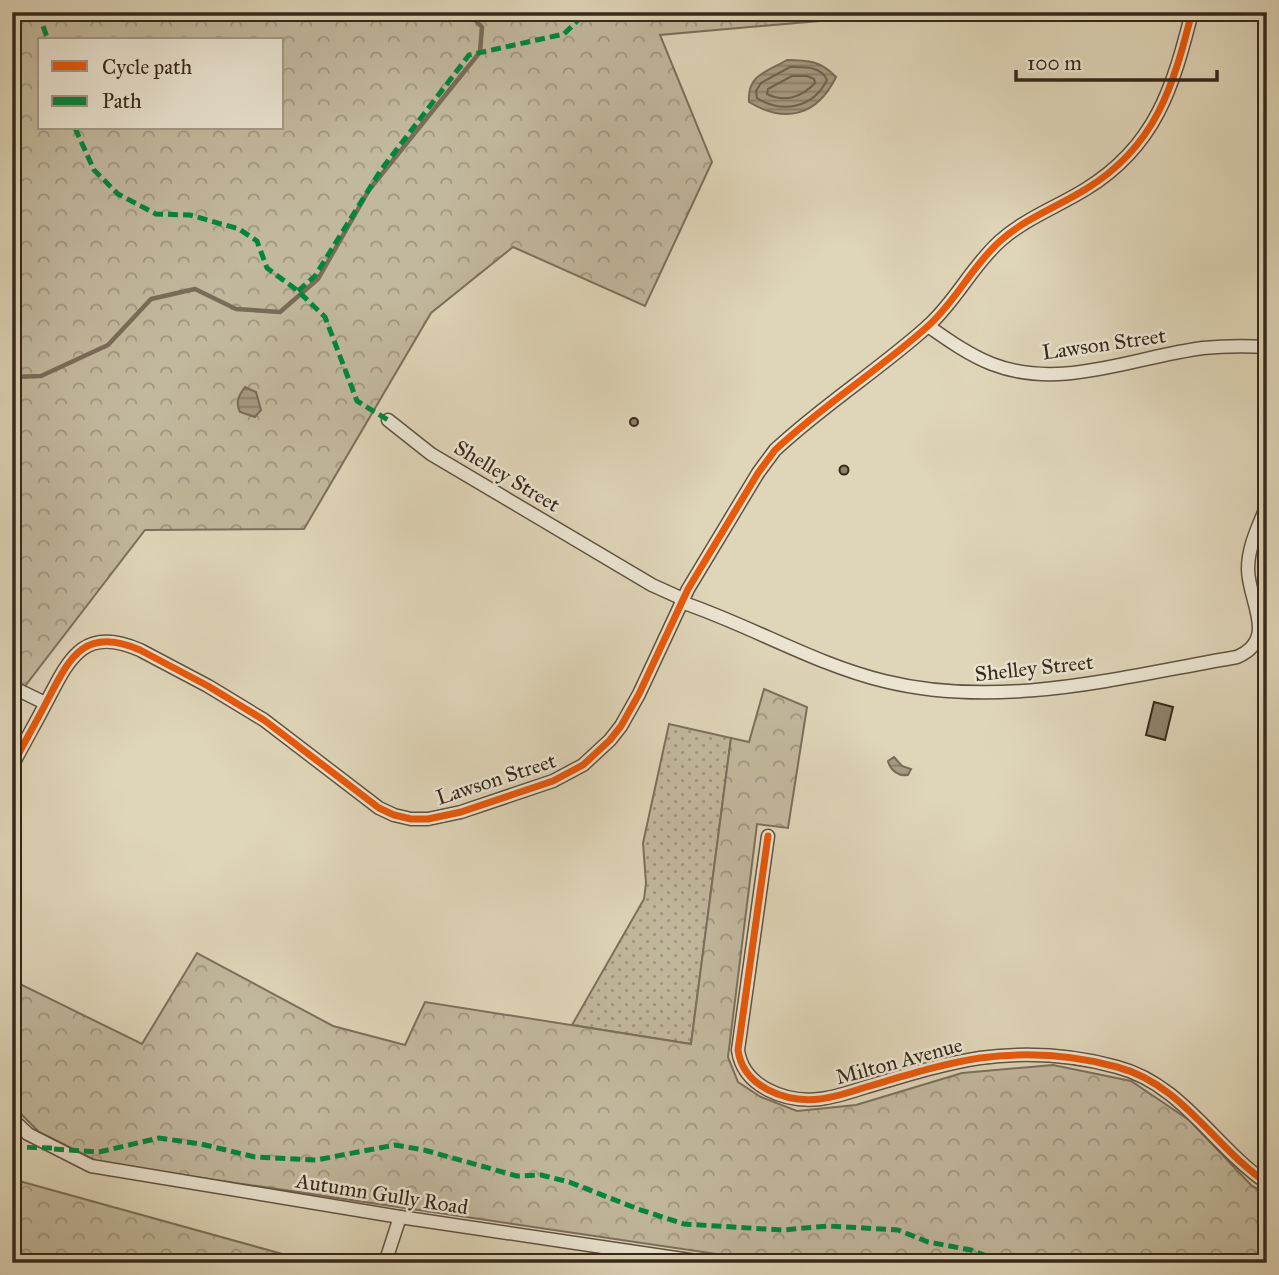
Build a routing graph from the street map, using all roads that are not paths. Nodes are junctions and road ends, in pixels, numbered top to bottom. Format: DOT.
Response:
graph roads {
  1 [pos="1192,12"];
  2 [pos="928,326"];
  3 [pos="1267,347"];
  4 [pos="388,420"];
  5 [pos="1267,505"];
  6 [pos="682,600"];
  7 [pos="12,687"];
  8 [pos="46,704"];
  9 [pos="12,766"];
  10 [pos="768,836"];
  11 [pos="12,1119"];
  12 [pos="1267,1182"];
  13 [pos="400,1217"];
  14 [pos="703,1262"];
  15 [pos="385,1263"];
  1 -- 2 [label="street"];
  2 -- 3 [label="street, Lawson Street"];
  2 -- 6 [label="street, Lawson Street"];
  4 -- 6 [label="street, Shelley Street"];
  5 -- 6 [label="street, Shelley Street"];
  6 -- 8 [label="street, Lawson Street"];
  7 -- 8 [label="street"];
  8 -- 9 [label="street, Lawson Street"];
  10 -- 12 [label="street, Milton Avenue"];
  11 -- 13 [label="street, Autumn Gully Road"];
  13 -- 14 [label="street, Autumn Gully Road"];
  13 -- 15 [label="street"];
}
